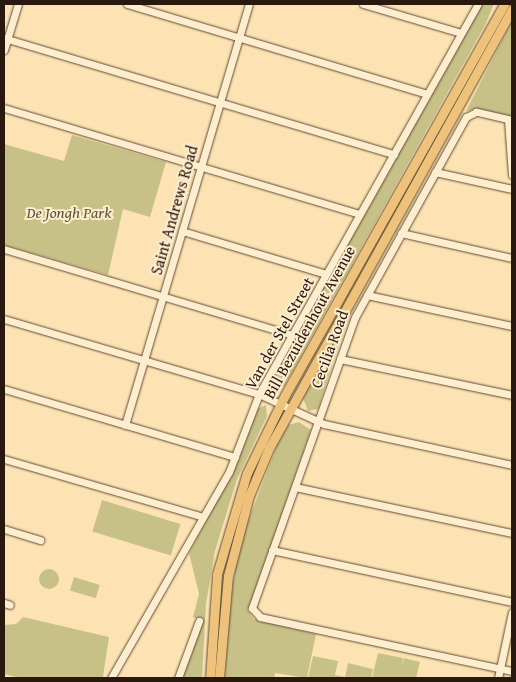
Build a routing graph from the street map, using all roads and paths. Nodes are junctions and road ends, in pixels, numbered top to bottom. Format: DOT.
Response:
graph roads {
  1 [pos="18,4"];
  2 [pos="127,4"];
  3 [pos="249,4"];
  4 [pos="363,4"];
  5 [pos="478,4"];
  6 [pos="505,4"];
  7 [pos="512,9"];
  8 [pos="462,33"];
  9 [pos="239,37"];
  10 [pos="6,38"];
  11 [pos="4,50"];
  12 [pos="427,94"];
  13 [pos="220,102"];
  14 [pos="4,108"];
  15 [pos="510,120"];
  16 [pos="394,154"];
  17 [pos="201,166"];
  18 [pos="435,172"];
  19 [pos="512,175"];
  20 [pos="512,189"];
  21 [pos="360,214"];
  22 [pos="182,231"];
  23 [pos="401,234"];
  24 [pos="4,249"];
  25 [pos="512,258"];
  26 [pos="326,274"];
  27 [pos="367,295"];
  28 [pos="163,296"];
  29 [pos="4,319"];
  30 [pos="512,326"];
  31 [pos="292,335"];
  32 [pos="340,358"];
  33 [pos="144,360"];
  34 [pos="4,389"];
  35 [pos="260,394"];
  36 [pos="512,395"];
  37 [pos="281,404"];
  38 [pos="290,408"];
  39 [pos="318,422"];
  40 [pos="125,425"];
  41 [pos="235,457"];
  42 [pos="4,459"];
  43 [pos="512,465"];
  44 [pos="295,487"];
  45 [pos="203,517"];
  46 [pos="4,529"];
  47 [pos="512,533"];
  48 [pos="40,540"];
  49 [pos="272,550"];
  50 [pos="512,602"];
  51 [pos="512,612"];
  52 [pos="199,621"];
  53 [pos="500,669"];
  54 [pos="512,671"];
  55 [pos="111,678"];
  56 [pos="178,678"];
  57 [pos="210,678"];
  58 [pos="219,678"];
  59 [pos="498,678"];
  1 -- 10 [label="street"];
  2 -- 9 [label="street"];
  3 -- 9 [label="street, Saint Andrews Road"];
  4 -- 8 [label="street"];
  5 -- 8 [label="street, Van der Stel Street"];
  6 -- 7 [label="street"];
  6 -- 37 [label="main road, Bill Bezuidenhout Avenue"];
  7 -- 38 [label="main road, Bill Bezuidenhout Avenue"];
  8 -- 12 [label="street, Van der Stel Street"];
  9 -- 12 [label="street"];
  9 -- 13 [label="street, Saint Andrews Road"];
  10 -- 11 [label="street"];
  10 -- 13 [label="street"];
  12 -- 16 [label="street, Van der Stel Street"];
  13 -- 16 [label="street"];
  13 -- 17 [label="street, Saint Andrews Road"];
  14 -- 17 [label="street"];
  15 -- 18 [label="street, Cecilia Road"];
  15 -- 19 [label="street"];
  16 -- 21 [label="street, Van der Stel Street"];
  17 -- 21 [label="street"];
  17 -- 22 [label="street, Saint Andrews Road"];
  18 -- 20 [label="street"];
  18 -- 23 [label="street, Cecilia Road"];
  21 -- 26 [label="street, Van der Stel Street"];
  22 -- 26 [label="street"];
  22 -- 28 [label="street, Saint Andrews Road"];
  23 -- 25 [label="street"];
  23 -- 27 [label="street, Cecilia Road"];
  24 -- 28 [label="street"];
  26 -- 31 [label="street, Van der Stel Street"];
  27 -- 30 [label="street"];
  27 -- 32 [label="street, Cecilia Road"];
  28 -- 31 [label="street"];
  28 -- 33 [label="street, Saint Andrews Road"];
  29 -- 33 [label="street"];
  31 -- 35 [label="street, Van der Stel Street"];
  32 -- 36 [label="street"];
  32 -- 39 [label="street, Cecilia Road"];
  33 -- 35 [label="street"];
  33 -- 40 [label="street, Saint Andrews Road"];
  34 -- 40 [label="street"];
  35 -- 37 [label="street"];
  35 -- 41 [label="street, Van der Stel Street"];
  37 -- 38 [label="street"];
  37 -- 57 [label="main road, Bill Bezuidenhout Avenue"];
  38 -- 39 [label="street"];
  38 -- 58 [label="main road, Bill Bezuidenhout Avenue"];
  39 -- 43 [label="street"];
  39 -- 44 [label="street, Cecilia Road"];
  40 -- 41 [label="street"];
  41 -- 45 [label="street, Van der Stel Street"];
  42 -- 45 [label="street"];
  44 -- 47 [label="street"];
  44 -- 49 [label="street, Cecilia Road"];
  45 -- 55 [label="street, Van der Stel Street"];
  46 -- 48 [label="street"];
  49 -- 50 [label="street"];
  49 -- 53 [label="street, Cecilia Road"];
  51 -- 53 [label="street"];
  52 -- 56 [label="street"];
  53 -- 54 [label="street"];
  53 -- 59 [label="street"];
}
